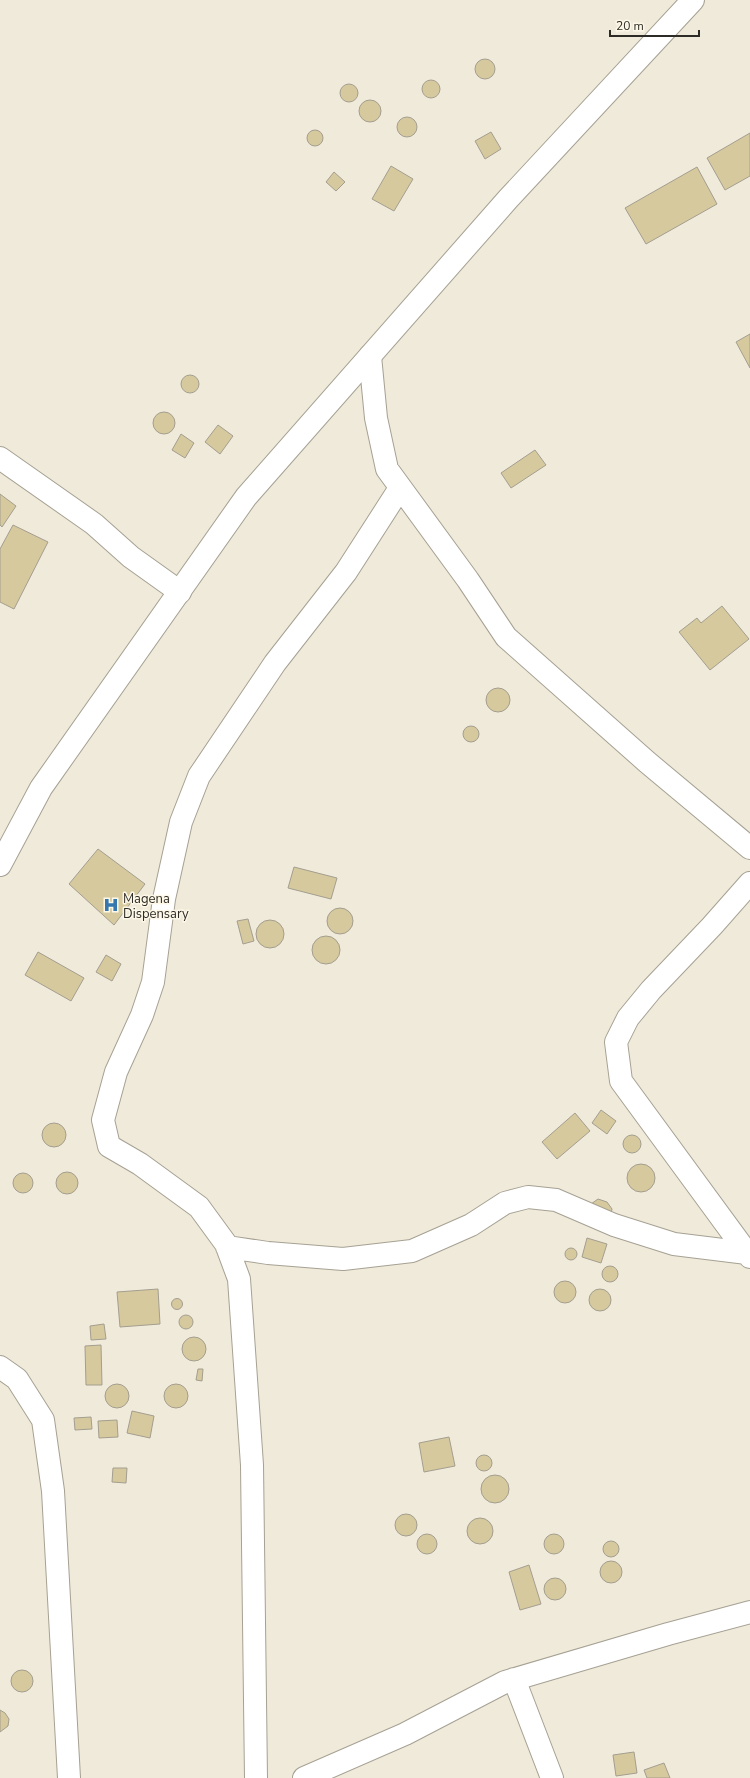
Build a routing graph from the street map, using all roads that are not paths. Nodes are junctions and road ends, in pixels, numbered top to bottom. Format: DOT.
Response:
graph roads {
  1 [pos="693,0"];
  2 [pos="370,356"];
  3 [pos="0,458"];
  4 [pos="400,488"];
  5 [pos="180,592"];
  6 [pos="750,848"];
  7 [pos="0,865"];
  8 [pos="750,883"];
  9 [pos="227,1247"];
  10 [pos="748,1255"];
  11 [pos="0,1367"];
  12 [pos="750,1612"];
  13 [pos="514,1679"];
  14 [pos="70,1778"];
  15 [pos="256,1778"];
  16 [pos="304,1778"];
  17 [pos="552,1778"];
  1 -- 2 [label="street"];
  2 -- 4 [label="street"];
  2 -- 5 [label="street"];
  3 -- 5 [label="street"];
  4 -- 6 [label="street"];
  4 -- 9 [label="street"];
  5 -- 7 [label="street"];
  8 -- 10 [label="street"];
  9 -- 10 [label="street"];
  9 -- 15 [label="street"];
  11 -- 14 [label="street"];
  12 -- 13 [label="street"];
  13 -- 16 [label="street"];
  13 -- 17 [label="street"];
}
